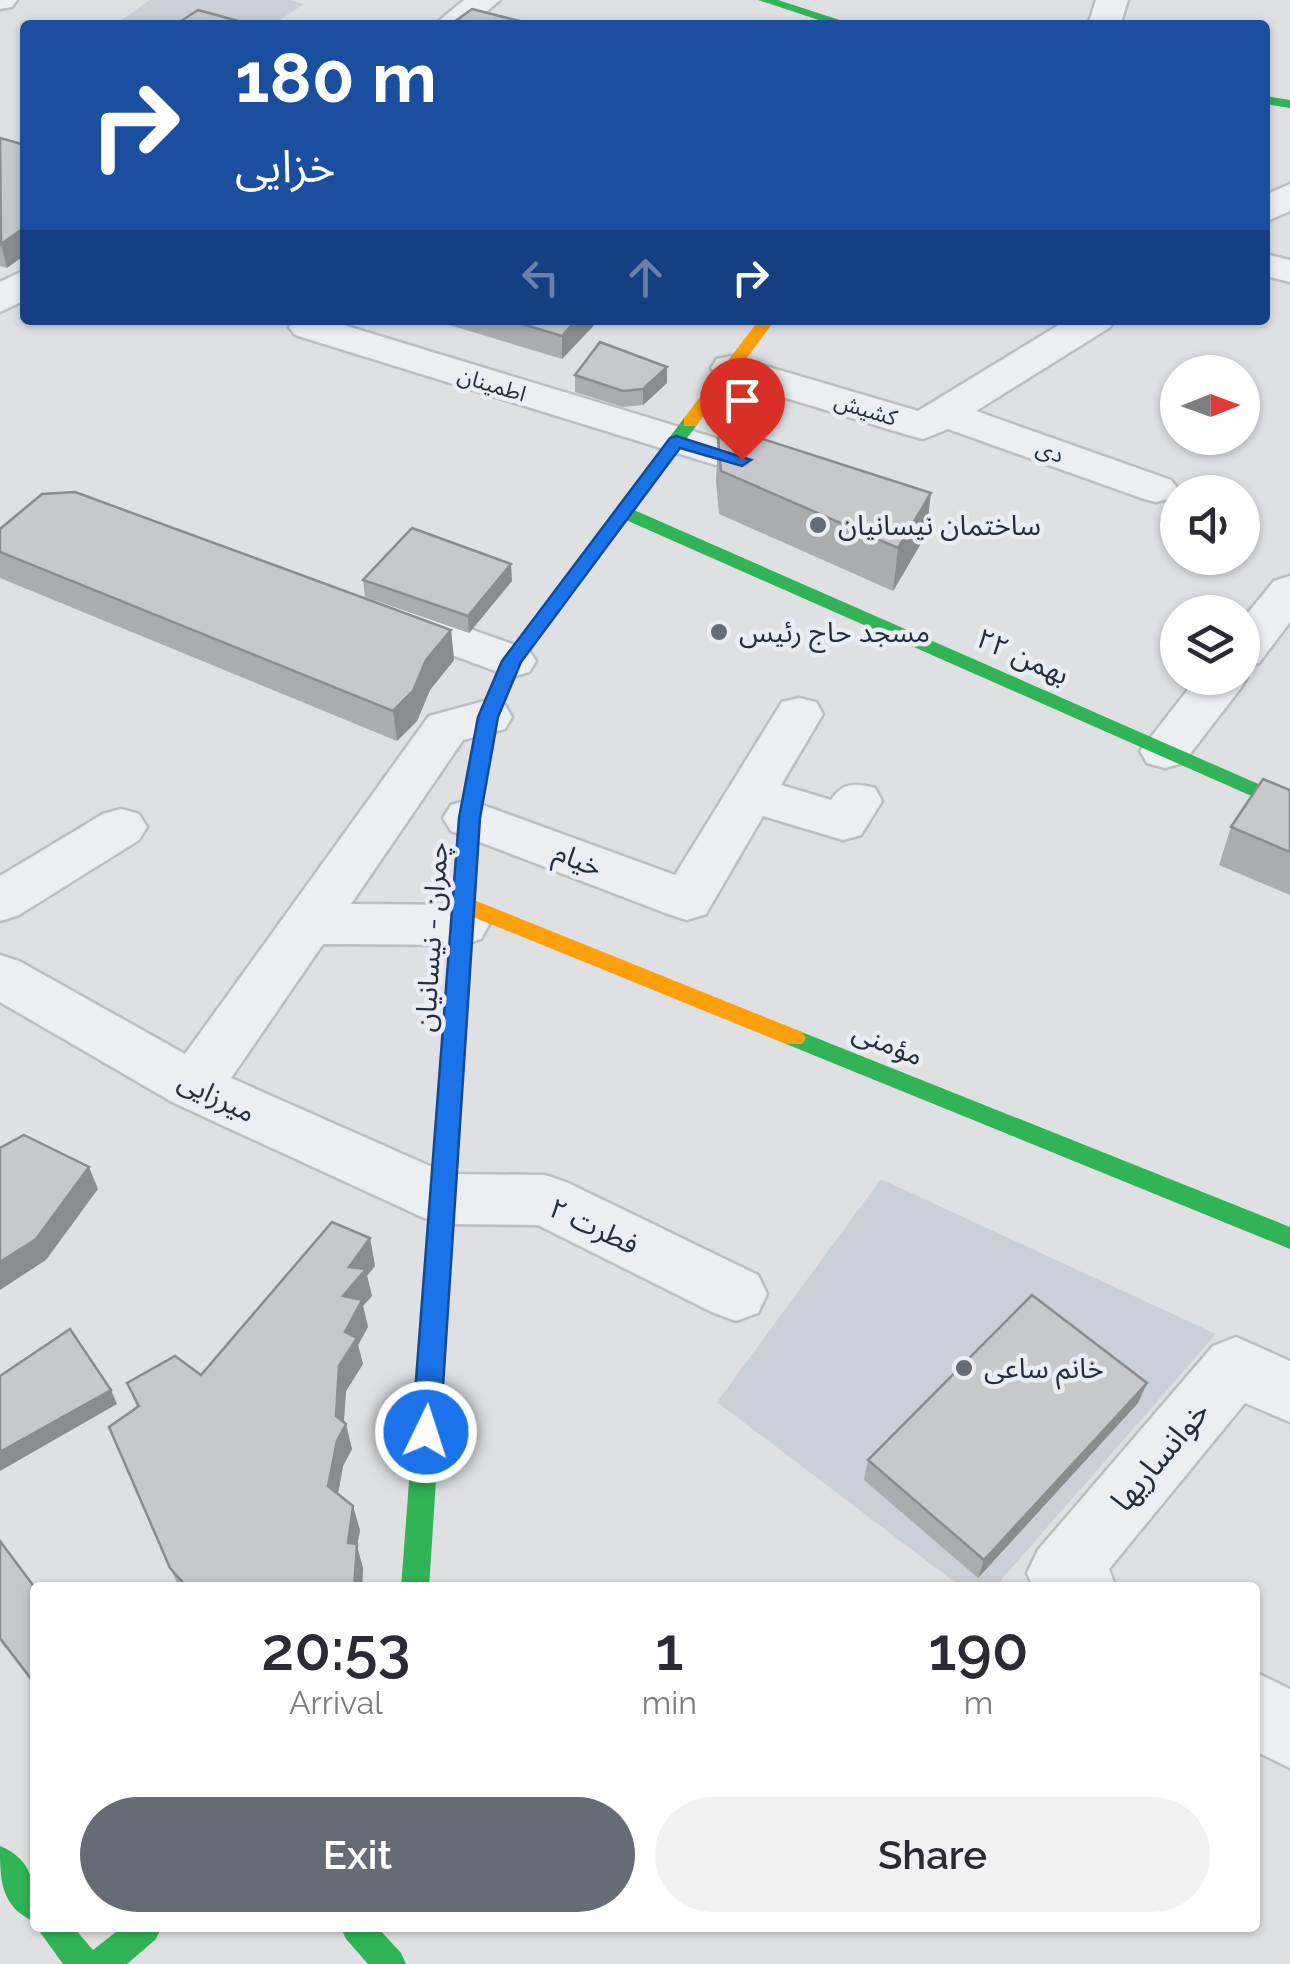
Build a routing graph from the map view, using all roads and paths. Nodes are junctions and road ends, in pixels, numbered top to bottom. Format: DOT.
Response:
graph roads {
  1 [pos="764,0"];
  2 [pos="466,13"];
  3 [pos="491,20"];
  4 [pos="831,20"];
  5 [pos="762,325"];
  6 [pos="1087,325"];
  7 [pos="309,327"];
  8 [pos="731,368"];
  9 [pos="943,413"];
  10 [pos="676,441"];
  11 [pos="819,482"];
  12 [pos="1156,489"];
  13 [pos="623,512"];
  14 [pos="1290,590"];
  15 [pos="352,602"];
  16 [pos="1260,629"];
  17 [pos="512,661"];
  18 [pos="1209,695"];
  19 [pos="799,714"];
  20 [pos="488,717"];
  21 [pos="1165,751"];
  22 [pos="751,794"];
  23 [pos="857,800"];
  24 [pos="1290,806"];
  25 [pos="470,818"];
  26 [pos="121,827"];
  27 [pos="0,901"];
  28 [pos="463,915"];
  29 [pos="308,924"];
  30 [pos="0,976"];
  31 [pos="194,1087"];
  32 [pos="442,1199"];
  33 [pos="1290,1238"];
  34 [pos="736,1294"];
  35 [pos="1290,1393"];
  36 [pos="415,1582"];
  37 [pos="1074,1582"];
  38 [pos="1260,1711"];
  39 [pos="1290,1732"];
  40 [pos="0,1862"];
  41 [pos="30,1900"];
  42 [pos="56,1932"];
  43 [pos="140,1932"];
  44 [pos="361,1932"];
  45 [pos="84,1964"];
  46 [pos="102,1964"];
  47 [pos="390,1964"];
  1 -- 4 [label="street"];
  2 -- 3 [label="street"];
  5 -- 8 [label="street, چمران - نیسانیان"];
  6 -- 9 [label="street, کشیش"];
  7 -- 10 [label="street, اطمینان"];
  8 -- 9 [label="street, کشیش"];
  8 -- 10 [label="street, چمران - نیسانیان"];
  9 -- 12 [label="street, دی"];
  10 -- 11 [label="street, اطمینان"];
  10 -- 13 [label="street, چمران - نیسانیان"];
  13 -- 17 [label="street, چمران - نیسانیان"];
  13 -- 21 [label="street, ۲۲ بهمن"];
  14 -- 16 [label="street"];
  15 -- 17 [label="street"];
  17 -- 20 [label="street, چمران - نیسانیان"];
  18 -- 21 [label="street"];
  19 -- 22 [label="street"];
  20 -- 25 [label="street, چمران - نیسانیان"];
  20 -- 29 [label="street"];
  21 -- 24 [label="street, ۲۲ بهمن"];
  22 -- 23 [label="street"];
  22 -- 25 [label="street, خیام"];
  25 -- 28 [label="street, چمران - نیسانیان"];
  26 -- 27 [label="street"];
  28 -- 29 [label="street"];
  28 -- 32 [label="street, چمران - نیسانیان"];
  28 -- 33 [label="street, مؤمنی"];
  29 -- 31 [label="street"];
  30 -- 31 [label="street, میرزایی"];
  31 -- 32 [label="street, میرزایی"];
  32 -- 34 [label="street, فطرت ۲"];
  32 -- 36 [label="street, چمران - نیسانیان"];
  35 -- 37 [label="street, خوانساریها"];
  38 -- 39 [label="street"];
  40 -- 41 [label="street"];
  42 -- 45 [label="street"];
  43 -- 46 [label="street"];
  44 -- 47 [label="street"];
}
